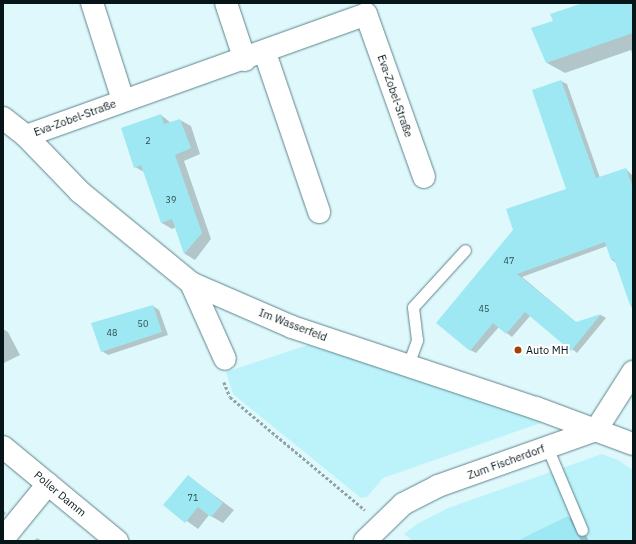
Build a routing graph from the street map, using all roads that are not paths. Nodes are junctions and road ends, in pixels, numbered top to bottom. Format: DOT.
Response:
graph roads {
  1 [pos="92,3"];
  2 [pos="226,3"];
  3 [pos="364,9"];
  4 [pos="255,56"];
  5 [pos="124,100"];
  6 [pos="3,118"];
  7 [pos="26,136"];
  8 [pos="424,177"];
  9 [pos="319,212"];
  10 [pos="465,250"];
  11 [pos="192,283"];
  12 [pos="225,359"];
  13 [pos="408,365"];
  14 [pos="633,372"];
  15 [pos="596,430"];
  16 [pos="633,444"];
  17 [pos="3,446"];
  18 [pos="547,447"];
  19 [pos="48,484"];
  20 [pos="582,530"];
  21 [pos="3,539"];
  22 [pos="117,541"];
  23 [pos="365,541"];
  1 -- 5 [label="street, Eva-Zobel-Straße"];
  2 -- 4 [label="street"];
  3 -- 4 [label="street, Eva-Zobel-Straße"];
  3 -- 8 [label="street, Eva-Zobel-Straße"];
  4 -- 5 [label="street, Eva-Zobel-Straße"];
  4 -- 9 [label="street"];
  5 -- 7 [label="street, Eva-Zobel-Straße"];
  6 -- 7 [label="street, Im Wasserfeld"];
  7 -- 11 [label="street, Im Wasserfeld"];
  10 -- 13 [label="lane"];
  11 -- 12 [label="street"];
  11 -- 13 [label="street, Im Wasserfeld"];
  13 -- 15 [label="street, Im Wasserfeld"];
  14 -- 15 [label="street"];
  15 -- 16 [label="street, Im Wasserfeld"];
  15 -- 18 [label="street, Zum Fischerdorf"];
  17 -- 19 [label="street, Poller Damm"];
  18 -- 20 [label="lane"];
  18 -- 23 [label="street, Zum Fischerdorf"];
  19 -- 21 [label="street"];
  19 -- 22 [label="street, Poller Damm"];
}
